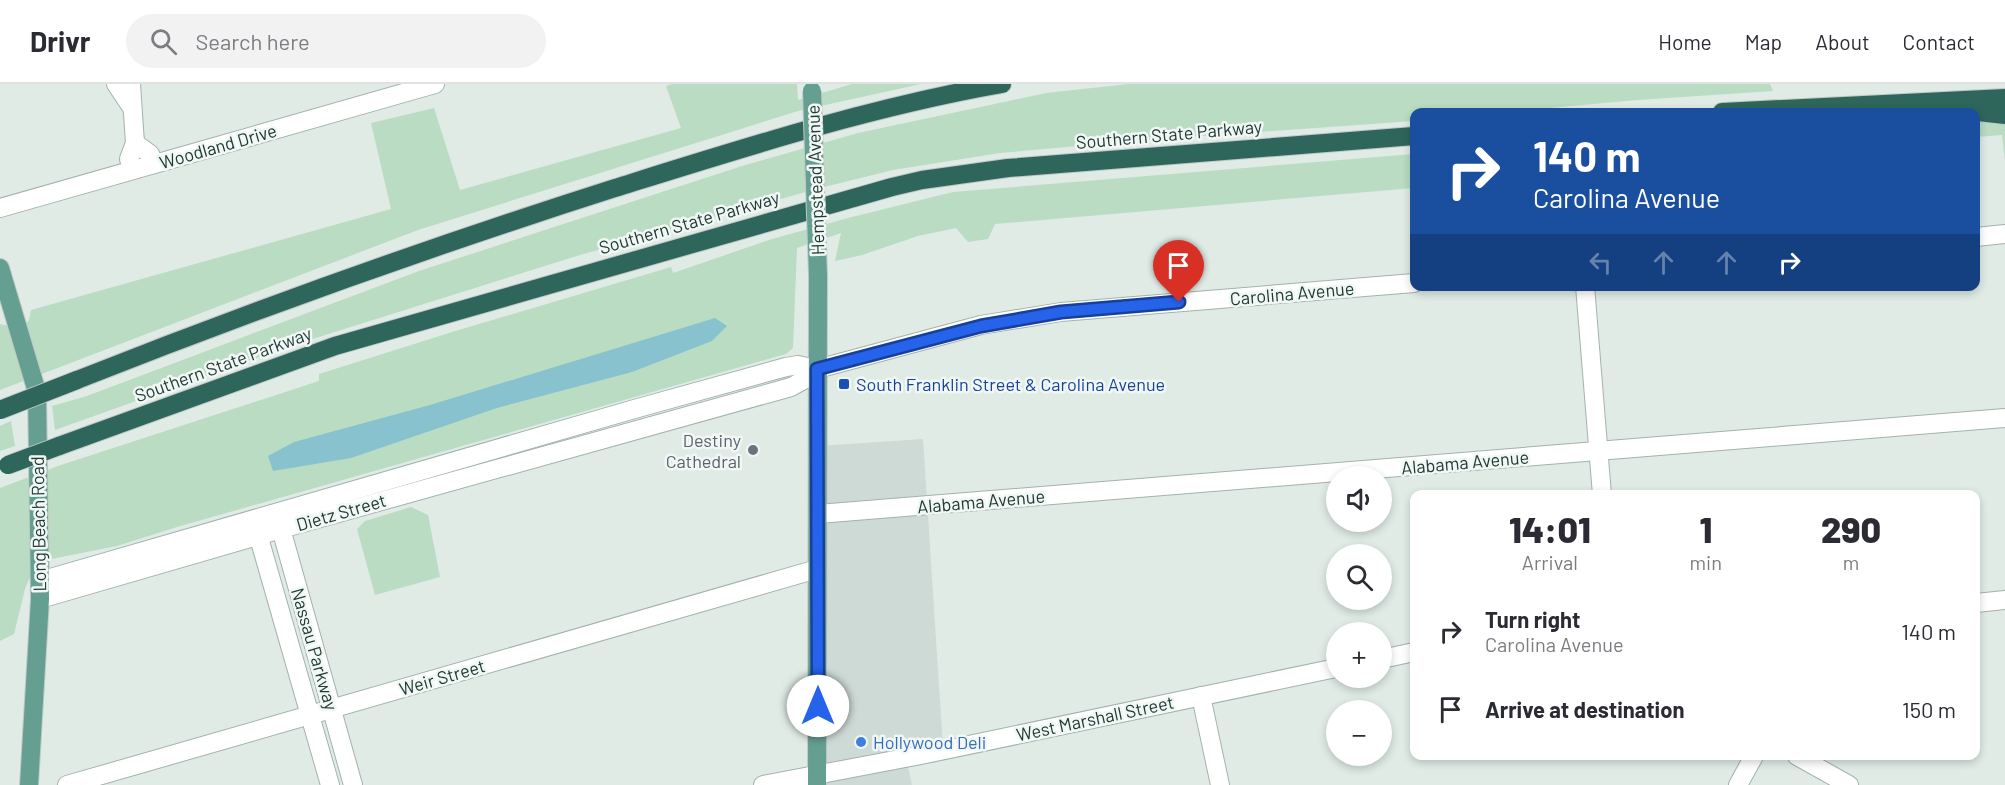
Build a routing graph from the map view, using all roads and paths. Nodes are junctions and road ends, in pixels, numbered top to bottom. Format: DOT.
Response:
graph roads {
  1 [pos="116,84"];
  2 [pos="132,84"];
  3 [pos="435,84"];
  4 [pos="1002,84"];
  5 [pos="812,87"];
  6 [pos="2005,98"];
  7 [pos="1904,103"];
  8 [pos="1803,108"];
  9 [pos="1946,108"];
  10 [pos="133,110"];
  11 [pos="1980,112"];
  12 [pos="2005,115"];
  13 [pos="1410,136"];
  14 [pos="135,143"];
  15 [pos="154,164"];
  16 [pos="132,170"];
  17 [pos="0,208"];
  18 [pos="2005,234"];
  19 [pos="1980,237"];
  20 [pos="0,268"];
  21 [pos="1410,283"];
  22 [pos="1585,291"];
  23 [pos="817,369"];
  24 [pos="638,408"];
  25 [pos="0,410"];
  26 [pos="2005,418"];
  27 [pos="642,428"];
  28 [pos="1598,451"];
  29 [pos="4,466"];
  30 [pos="1602,490"];
  31 [pos="818,514"];
  32 [pos="278,521"];
  33 [pos="256,528"];
  34 [pos="817,569"];
  35 [pos="40,590"];
  36 [pos="2005,600"];
  37 [pos="1980,603"];
  38 [pos="1410,653"];
  39 [pos="1392,657"];
  40 [pos="1326,670"];
  41 [pos="1201,696"];
  42 [pos="332,709"];
  43 [pos="310,716"];
  44 [pos="1752,760"];
  45 [pos="1804,760"];
  46 [pos="818,780"];
  47 [pos="29,785"];
  48 [pos="67,785"];
  49 [pos="330,785"];
  50 [pos="353,785"];
  51 [pos="763,785"];
  52 [pos="1220,785"];
  53 [pos="1738,785"];
  54 [pos="1849,785"];
  1 -- 10 [label="street"];
  2 -- 10 [label="street"];
  3 -- 15 [label="street, Woodland Drive"];
  4 -- 25 [label="highway, Southern State Parkway, bridge"];
  5 -- 23 [label="main road, Hempstead Avenue, bridge"];
  6 -- 7 [label="highway"];
  7 -- 8 [label="highway"];
  7 -- 9 [label="highway"];
  10 -- 14 [label="street"];
  11 -- 12 [label="highway"];
  13 -- 29 [label="highway, Southern State Parkway, bridge"];
  14 -- 15 [label="street"];
  14 -- 16 [label="street"];
  15 -- 16 [label="street, Woodland Drive"];
  16 -- 17 [label="street, Woodland Drive"];
  18 -- 19 [label="street"];
  20 -- 35 [label="main road, Long Beach Road"];
  21 -- 23 [label="street, Carolina Avenue"];
  22 -- 28 [label="street"];
  23 -- 24 [label="street, Dietz Street"];
  23 -- 27 [label="street, Dietz Street"];
  23 -- 31 [label="main road, Hempstead Avenue"];
  24 -- 27 [label="street"];
  24 -- 32 [label="street, Dietz Street"];
  26 -- 28 [label="street, Alabama Avenue"];
  27 -- 32 [label="street, Dietz Street"];
  28 -- 30 [label="street"];
  28 -- 31 [label="street, Alabama Avenue"];
  31 -- 34 [label="main road, Hempstead Avenue"];
  32 -- 33 [label="street, Dietz Street"];
  32 -- 42 [label="street, Nassau Parkway"];
  33 -- 35 [label="street, Dietz Street"];
  33 -- 43 [label="street, Nassau Parkway"];
  34 -- 42 [label="street, Weir Street"];
  34 -- 46 [label="main road, Hempstead Avenue"];
  35 -- 47 [label="main road, Long Beach Road"];
  36 -- 37 [label="street"];
  38 -- 39 [label="street"];
  40 -- 41 [label="street, West Marshall Street"];
  41 -- 46 [label="street, West Marshall Street"];
  41 -- 52 [label="street"];
  42 -- 43 [label="street, Weir Street"];
  42 -- 50 [label="street, Nassau Parkway"];
  43 -- 48 [label="street, Weir Street"];
  43 -- 49 [label="street, Nassau Parkway"];
  44 -- 53 [label="street"];
  45 -- 54 [label="street"];
  46 -- 51 [label="street, West Marshall Street"];
}
